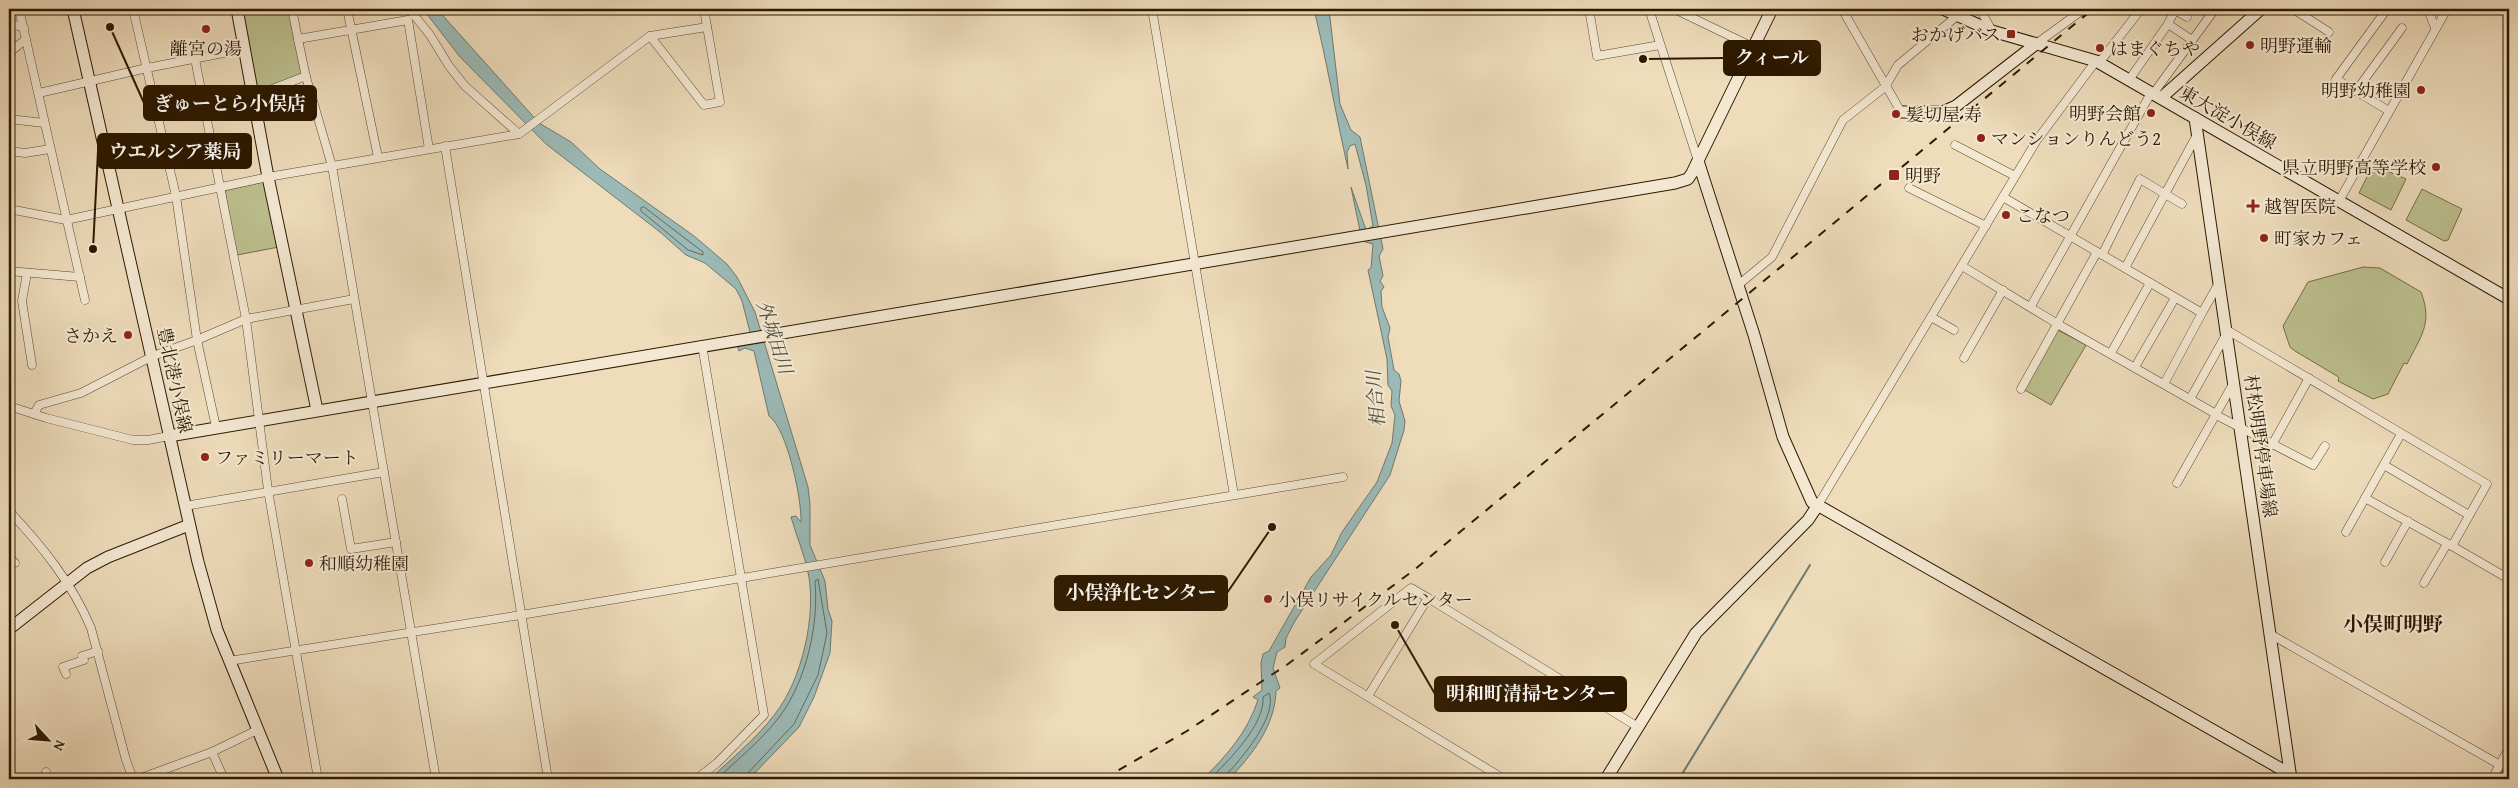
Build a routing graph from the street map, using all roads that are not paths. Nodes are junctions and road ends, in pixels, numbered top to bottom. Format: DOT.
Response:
graph roads {
  1 [pos="19,9"];
  2 [pos="73,9"];
  3 [pos="133,9"];
  4 [pos="237,9"];
  5 [pos="292,9"];
  6 [pos="347,9"];
  7 [pos="409,9"];
  8 [pos="704,9"];
  9 [pos="1152,9"];
  10 [pos="1589,9"];
  11 [pos="1649,9"];
  12 [pos="1674,9"];
  13 [pos="1842,9"];
  14 [pos="1943,9"];
  15 [pos="1980,9"];
  16 [pos="2084,9"];
  17 [pos="2141,9"];
  18 [pos="2215,9"];
  19 [pos="2261,9"];
  20 [pos="2293,9"];
  21 [pos="2387,9"];
  22 [pos="2428,9"];
  23 [pos="2446,9"];
  24 [pos="1767,11"];
  25 [pos="1690,12"];
  26 [pos="1957,16"];
  27 [pos="2187,17"];
  28 [pos="411,18"];
  29 [pos="9,23"];
  30 [pos="2168,24"];
  31 [pos="707,27"];
  32 [pos="24,28"];
  33 [pos="2402,28"];
  34 [pos="2436,28"];
  35 [pos="352,30"];
  36 [pos="1992,31"];
  37 [pos="2329,32"];
  38 [pos="650,36"];
  39 [pos="26,39"];
  40 [pos="298,39"];
  41 [pos="2192,40"];
  42 [pos="1660,44"];
  43 [pos="2036,44"];
  44 [pos="1753,47"];
  45 [pos="244,49"];
  46 [pos="9,53"];
  47 [pos="195,59"];
  48 [pos="2098,62"];
  49 [pos="146,68"];
  50 [pos="306,76"];
  51 [pos="2129,80"];
  52 [pos="90,82"];
  53 [pos="1886,87"];
  54 [pos="2356,91"];
  55 [pos="39,93"];
  56 [pos="2155,95"];
  57 [pos="254,96"];
  58 [pos="2389,111"];
  59 [pos="1901,112"];
  60 [pos="2195,118"];
  61 [pos="9,119"];
  62 [pos="44,123"];
  63 [pos="520,133"];
  64 [pos="2198,133"];
  65 [pos="1955,145"];
  66 [pos="444,146"];
  67 [pos="50,149"];
  68 [pos="430,149"];
  69 [pos="9,151"];
  70 [pos="378,158"];
  71 [pos="1698,160"];
  72 [pos="332,166"];
  73 [pos="2015,176"];
  74 [pos="268,177"];
  75 [pos="221,186"];
  76 [pos="1909,188"];
  77 [pos="2164,193"];
  78 [pos="176,196"];
  79 [pos="2003,197"];
  80 [pos="2339,201"];
  81 [pos="2182,204"];
  82 [pos="118,208"];
  83 [pos="9,209"];
  84 [pos="66,220"];
  85 [pos="1986,226"];
  86 [pos="2071,237"];
  87 [pos="2100,253"];
  88 [pos="1194,264"];
  89 [pos="1962,266"];
  90 [pos="2125,268"];
  91 [pos="9,272"];
  92 [pos="27,273"];
  93 [pos="80,277"];
  94 [pos="2220,281"];
  95 [pos="2150,283"];
  96 [pos="1737,286"];
  97 [pos="2003,290"];
  98 [pos="2175,298"];
  99 [pos="354,299"];
  100 [pos="2509,299"];
  101 [pos="85,300"];
  102 [pos="2031,306"];
  103 [pos="296,309"];
  104 [pos="2202,313"];
  105 [pos="1931,317"];
  106 [pos="246,319"];
  107 [pos="2058,322"];
  108 [pos="1954,330"];
  109 [pos="2227,331"];
  110 [pos="197,340"];
  111 [pos="702,345"];
  112 [pos="2111,353"];
  113 [pos="152,356"];
  114 [pos="1964,358"];
  115 [pos="32,365"];
  116 [pos="2136,367"];
  117 [pos="2309,378"];
  118 [pos="482,383"];
  119 [pos="2234,383"];
  120 [pos="2164,384"];
  121 [pos="2020,389"];
  122 [pos="2190,399"];
  123 [pos="371,400"];
  124 [pos="9,406"];
  125 [pos="317,410"];
  126 [pos="34,414"];
  127 [pos="2216,414"];
  128 [pos="258,420"];
  129 [pos="216,427"];
  130 [pos="2240,429"];
  131 [pos="2401,434"];
  132 [pos="169,436"];
  133 [pos="2272,444"];
  134 [pos="2325,446"];
  135 [pos="2384,465"];
  136 [pos="384,472"];
  137 [pos="1343,477"];
  138 [pos="2177,483"];
  139 [pos="268,490"];
  140 [pos="1234,495"];
  141 [pos="2366,498"];
  142 [pos="342,500"];
  143 [pos="1818,505"];
  144 [pos="185,506"];
  145 [pos="9,510"];
  146 [pos="2469,515"];
  147 [pos="2408,521"];
  148 [pos="189,525"];
  149 [pos="2346,532"];
  150 [pos="396,542"];
  151 [pos="2450,545"];
  152 [pos="9,557"];
  153 [pos="2384,562"];
  154 [pos="15,564"];
  155 [pos="741,578"];
  156 [pos="2509,579"];
  157 [pos="67,582"];
  158 [pos="2424,583"];
  159 [pos="1428,598"];
  160 [pos="521,615"];
  161 [pos="9,629"];
  162 [pos="412,632"];
  163 [pos="2270,634"];
  164 [pos="296,650"];
  165 [pos="98,651"];
  166 [pos="229,661"];
  167 [pos="66,674"];
  168 [pos="1368,696"];
  169 [pos="1638,727"];
  170 [pos="257,730"];
  171 [pos="2509,748"];
  172 [pos="212,752"];
  173 [pos="2500,765"];
  174 [pos="2291,777"];
  175 [pos="702,778"];
  176 [pos="133,779"];
  177 [pos="138,779"];
  178 [pos="224,779"];
  179 [pos="278,779"];
  180 [pos="318,779"];
  181 [pos="436,779"];
  182 [pos="548,779"];
  183 [pos="688,779"];
  184 [pos="1504,779"];
  185 [pos="1606,779"];
  186 [pos="2492,779"];
  1 -- 32 [label="street"];
  2 -- 52 [label="street, 豊北港小俣線"];
  3 -- 49 [label="street"];
  4 -- 45 [label="street"];
  5 -- 40 [label="street"];
  6 -- 35 [label="street"];
  7 -- 28 [label="street"];
  8 -- 31 [label="street"];
  9 -- 88 [label="street"];
  10 -- 42 [label="street"];
  11 -- 42 [label="street"];
  12 -- 25 [label="street"];
  13 -- 53 [label="street"];
  14 -- 26 [label="street, 東大淀小俣線"];
  15 -- 36 [label="street"];
  16 -- 43 [label="street"];
  17 -- 48 [label="street"];
  18 -- 41 [label="street"];
  19 -- 56 [label="street"];
  20 -- 37 [label="street"];
  21 -- 54 [label="street"];
  22 -- 34 [label="street"];
  23 -- 34 [label="street"];
  24 -- 44 [label="street"];
  25 -- 44 [label="street"];
  26 -- 36 [label="street, 東大淀小俣線"];
  26 -- 53 [label="street"];
  27 -- 30 [label="street"];
  28 -- 35 [label="street"];
  28 -- 63 [label="street"];
  28 -- 68 [label="street"];
  29 -- 32 [label="street"];
  30 -- 41 [label="street"];
  30 -- 51 [label="street"];
  31 -- 38 [label="street"];
  31 -- 38 [label="street"];
  32 -- 39 [label="street"];
  33 -- 54 [label="street"];
  34 -- 58 [label="street"];
  35 -- 40 [label="street"];
  35 -- 70 [label="street"];
  36 -- 43 [label="street, 東大淀小俣線"];
  38 -- 63 [label="street"];
  39 -- 46 [label="street"];
  39 -- 55 [label="street"];
  40 -- 50 [label="street"];
  41 -- 56 [label="street"];
  42 -- 71 [label="street"];
  43 -- 48 [label="street, 東大淀小俣線"];
  43 -- 59 [label="street"];
  44 -- 71 [label="street"];
  45 -- 47 [label="street"];
  45 -- 57 [label="street"];
  47 -- 49 [label="street"];
  47 -- 75 [label="street"];
  48 -- 51 [label="street, 東大淀小俣線"];
  48 -- 73 [label="street"];
  49 -- 52 [label="street"];
  49 -- 78 [label="street"];
  50 -- 57 [label="street"];
  50 -- 72 [label="street"];
  51 -- 56 [label="street, 東大淀小俣線"];
  52 -- 55 [label="street"];
  52 -- 82 [label="street, 豊北港小俣線"];
  53 -- 59 [label="street"];
  53 -- 96 [label="street"];
  54 -- 58 [label="street"];
  55 -- 62 [label="street"];
  56 -- 60 [label="street, 東大淀小俣線"];
  56 -- 86 [label="street"];
  57 -- 74 [label="street"];
  58 -- 80 [label="street"];
  60 -- 64 [label="street, 村松明野停車場線"];
  60 -- 80 [label="street, 東大淀小俣線"];
  61 -- 62 [label="street"];
  62 -- 67 [label="street"];
  63 -- 66 [label="street"];
  64 -- 77 [label="street"];
  64 -- 94 [label="street, 村松明野停車場線"];
  65 -- 73 [label="street"];
  66 -- 68 [label="street"];
  66 -- 118 [label="street"];
  67 -- 69 [label="street"];
  67 -- 84 [label="street"];
  68 -- 70 [label="street"];
  70 -- 72 [label="street"];
  71 -- 88 [label="street"];
  71 -- 96 [label="street"];
  72 -- 74 [label="street"];
  72 -- 99 [label="street"];
  73 -- 79 [label="street"];
  74 -- 75 [label="street"];
  74 -- 103 [label="street"];
  75 -- 78 [label="street"];
  75 -- 106 [label="street"];
  76 -- 85 [label="street"];
  77 -- 81 [label="street"];
  77 -- 87 [label="street"];
  77 -- 90 [label="street"];
  78 -- 82 [label="street"];
  78 -- 110 [label="street"];
  79 -- 85 [label="street"];
  79 -- 86 [label="street"];
  80 -- 100 [label="street, 東大淀小俣線"];
  82 -- 84 [label="street"];
  82 -- 113 [label="street, 豊北港小俣線"];
  83 -- 84 [label="street"];
  84 -- 93 [label="street"];
  85 -- 89 [label="street"];
  86 -- 87 [label="street"];
  86 -- 102 [label="street"];
  87 -- 90 [label="street"];
  87 -- 107 [label="street"];
  88 -- 111 [label="street"];
  88 -- 140 [label="street"];
  89 -- 97 [label="street"];
  89 -- 105 [label="street"];
  90 -- 95 [label="street"];
  91 -- 92 [label="street"];
  92 -- 93 [label="street"];
  92 -- 115 [label="street"];
  93 -- 101 [label="street"];
  94 -- 104 [label="street"];
  94 -- 109 [label="street, 村松明野停車場線"];
  95 -- 98 [label="street"];
  95 -- 112 [label="street"];
  96 -- 143 [label="street"];
  97 -- 102 [label="street"];
  97 -- 114 [label="street"];
  98 -- 104 [label="street"];
  98 -- 116 [label="street"];
  99 -- 103 [label="street"];
  99 -- 123 [label="street"];
  102 -- 107 [label="street"];
  103 -- 106 [label="street"];
  103 -- 125 [label="street"];
  104 -- 120 [label="street"];
  105 -- 108 [label="street"];
  105 -- 143 [label="street"];
  106 -- 110 [label="street"];
  106 -- 128 [label="street"];
  107 -- 112 [label="street"];
  107 -- 121 [label="street"];
  109 -- 117 [label="street"];
  109 -- 119 [label="street, 村松明野停車場線"];
  109 -- 122 [label="street"];
  110 -- 113 [label="street"];
  110 -- 129 [label="street"];
  111 -- 118 [label="street"];
  111 -- 155 [label="street"];
  112 -- 116 [label="street"];
  113 -- 126 [label="street"];
  113 -- 132 [label="street, 豊北港小俣線"];
  116 -- 120 [label="street"];
  117 -- 131 [label="street"];
  117 -- 133 [label="street"];
  118 -- 123 [label="street"];
  118 -- 160 [label="street"];
  119 -- 127 [label="street"];
  119 -- 130 [label="street, 村松明野停車場線"];
  120 -- 122 [label="street"];
  122 -- 127 [label="street"];
  123 -- 125 [label="street"];
  123 -- 136 [label="street"];
  124 -- 126 [label="street"];
  125 -- 128 [label="street"];
  126 -- 132 [label="street"];
  127 -- 130 [label="street"];
  127 -- 138 [label="street"];
  128 -- 129 [label="street"];
  128 -- 139 [label="street"];
  129 -- 132 [label="street"];
  130 -- 133 [label="street"];
  130 -- 163 [label="street, 村松明野停車場線"];
  131 -- 135 [label="street"];
  131 -- 146 [label="street"];
  132 -- 144 [label="street, 豊北港小俣線"];
  133 -- 134 [label="street"];
  135 -- 141 [label="street"];
  135 -- 146 [label="street"];
  136 -- 139 [label="street"];
  136 -- 150 [label="street"];
  137 -- 140 [label="street"];
  139 -- 144 [label="street"];
  139 -- 164 [label="street"];
  140 -- 155 [label="street"];
  141 -- 147 [label="street"];
  141 -- 149 [label="street"];
  142 -- 150 [label="street"];
  143 -- 169 [label="street"];
  143 -- 174 [label="street"];
  144 -- 148 [label="street, 豊北港小俣線"];
  145 -- 157 [label="street"];
  146 -- 151 [label="street"];
  147 -- 151 [label="street"];
  147 -- 153 [label="street"];
  148 -- 157 [label="street"];
  148 -- 166 [label="street, 豊北港小俣線"];
  150 -- 162 [label="street"];
  151 -- 156 [label="street"];
  151 -- 158 [label="street"];
  152 -- 154 [label="street"];
  155 -- 160 [label="street"];
  155 -- 175 [label="street"];
  157 -- 161 [label="street"];
  157 -- 165 [label="street"];
  159 -- 168 [label="street"];
  159 -- 168 [label="street"];
  159 -- 169 [label="street"];
  160 -- 162 [label="street"];
  160 -- 182 [label="street"];
  162 -- 164 [label="street"];
  162 -- 181 [label="street"];
  163 -- 173 [label="street"];
  163 -- 174 [label="street, 村松明野停車場線"];
  164 -- 166 [label="street"];
  164 -- 180 [label="street"];
  165 -- 167 [label="street"];
  165 -- 176 [label="street"];
  166 -- 170 [label="street, 豊北港小俣線"];
  168 -- 184 [label="street"];
  169 -- 185 [label="street"];
  170 -- 172 [label="street"];
  170 -- 179 [label="street, 豊北港小俣線"];
  171 -- 173 [label="street"];
  172 -- 177 [label="street"];
  172 -- 178 [label="street"];
  173 -- 186 [label="street"];
  175 -- 183 [label="street"];
}
